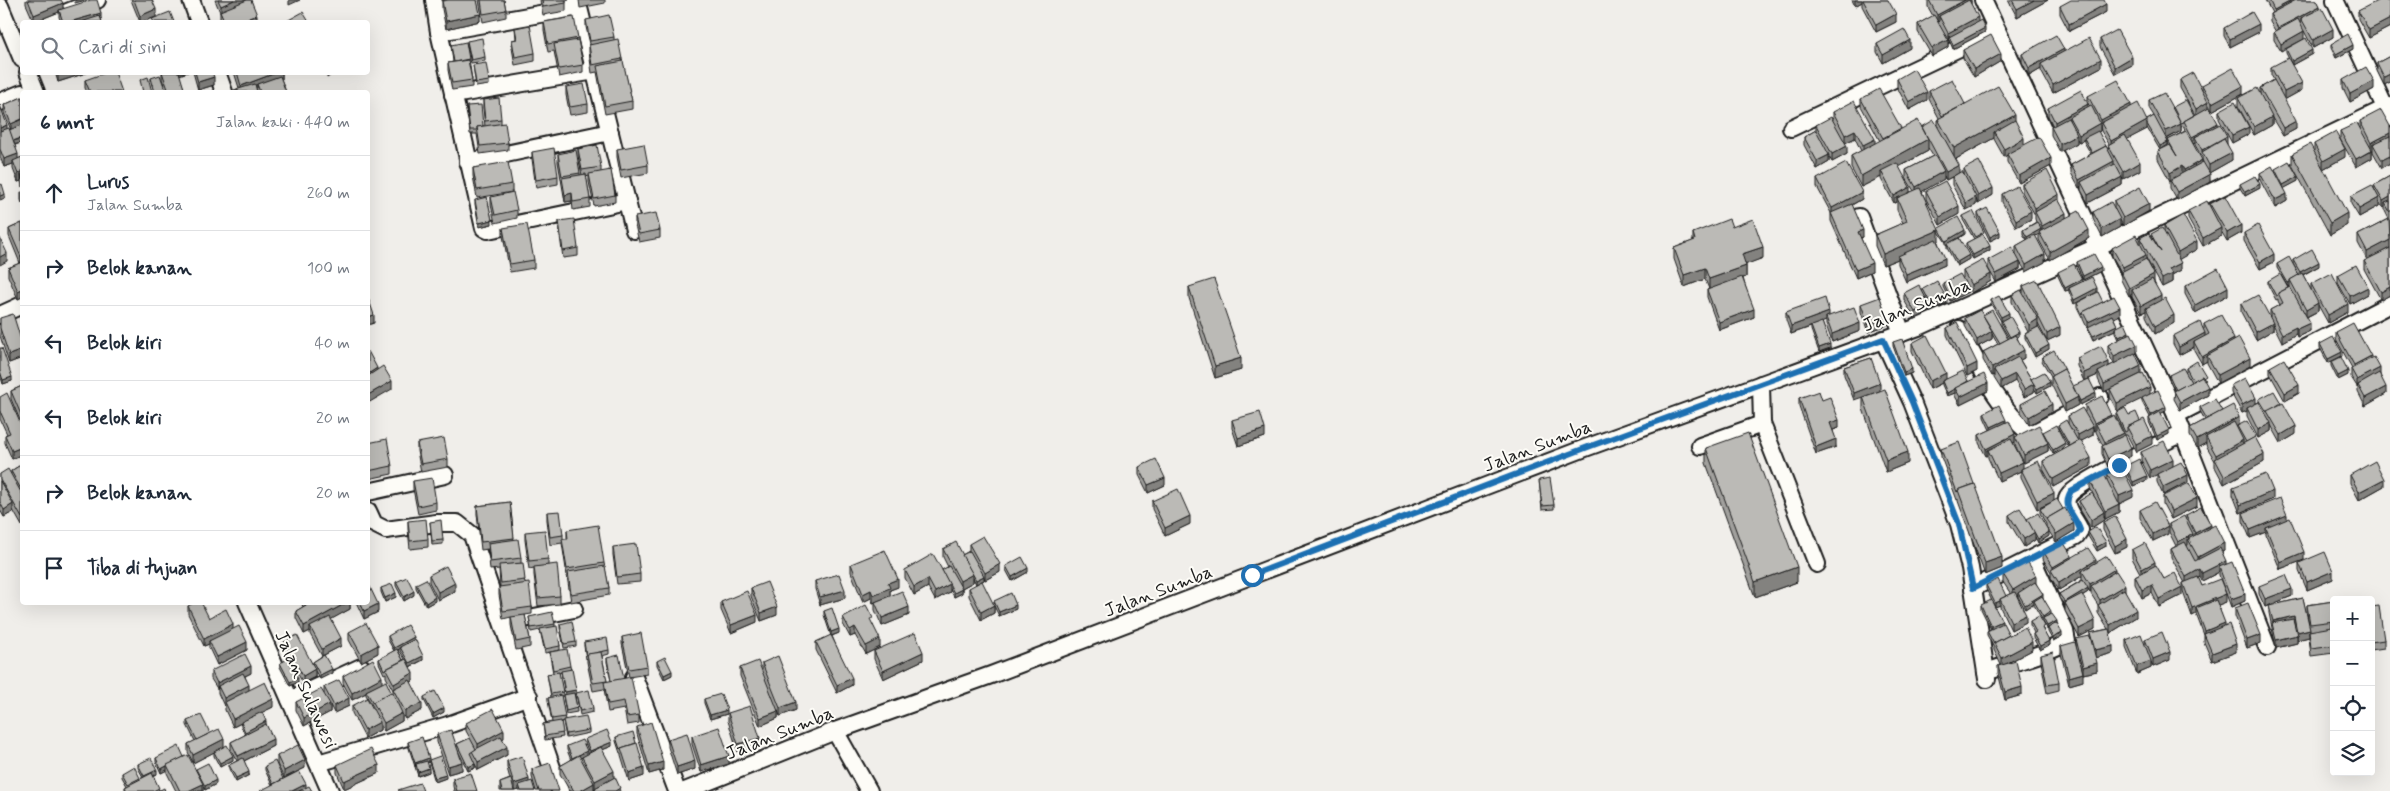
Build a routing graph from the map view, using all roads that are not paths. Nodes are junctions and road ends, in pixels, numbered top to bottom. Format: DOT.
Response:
graph roads {
  1 [pos="97,0"];
  2 [pos="191,0"];
  3 [pos="434,0"];
  4 [pos="1984,0"];
  5 [pos="2335,0"];
  6 [pos="578,4"];
  7 [pos="0,6"];
  8 [pos="48,20"];
  9 [pos="198,20"];
  10 [pos="1997,30"];
  11 [pos="439,32"];
  12 [pos="17,33"];
  13 [pos="20,49"];
  14 [pos="595,71"];
  15 [pos="28,75"];
  16 [pos="218,75"];
  17 [pos="30,90"];
  18 [pos="223,90"];
  19 [pos="20,95"];
  20 [pos="454,95"];
  21 [pos="0,102"];
  22 [pos="2389,111"];
  23 [pos="1791,128"];
  24 [pos="610,132"];
  25 [pos="2071,145"];
  26 [pos="2055,153"];
  27 [pos="468,162"];
  28 [pos="627,201"];
  29 [pos="1859,218"];
  30 [pos="634,230"];
  31 [pos="2099,246"];
  32 [pos="2390,304"];
  33 [pos="20,306"];
  34 [pos="1950,314"];
  35 [pos="0,315"];
  36 [pos="1902,333"];
  37 [pos="1883,339"];
  38 [pos="1762,384"];
  39 [pos="2100,397"];
  40 [pos="2176,415"];
  41 [pos="1762,424"];
  42 [pos="2183,433"];
  43 [pos="1700,446"];
  44 [pos="445,475"];
  45 [pos="370,492"];
  46 [pos="370,515"];
  47 [pos="2032,559"];
  48 [pos="1817,564"];
  49 [pos="1973,588"];
  50 [pos="248,605"];
  51 [pos="574,609"];
  52 [pos="502,624"];
  53 [pos="2267,647"];
  54 [pos="361,667"];
  55 [pos="634,677"];
  56 [pos="529,696"];
  57 [pos="290,700"];
  58 [pos="835,731"];
  59 [pos="318,763"];
  60 [pos="330,791"];
  61 [pos="560,791"];
  62 [pos="677,791"];
  63 [pos="684,791"];
  64 [pos="869,791"];
  1 -- 8 [label="street"];
  2 -- 9 [label="street"];
  3 -- 11 [label="street"];
  4 -- 10 [label="street"];
  5 -- 22 [label="street"];
  6 -- 11 [label="street"];
  6 -- 14 [label="street"];
  7 -- 12 [label="street"];
  10 -- 23 [label="street"];
  10 -- 26 [label="street"];
  11 -- 20 [label="street"];
  12 -- 13 [label="street"];
  14 -- 20 [label="street"];
  14 -- 24 [label="street"];
  15 -- 17 [label="street"];
  16 -- 18 [label="street"];
  19 -- 21 [label="street"];
  20 -- 27 [label="street"];
  22 -- 31 [label="street, Jalan Sumba"];
  24 -- 27 [label="street"];
  24 -- 28 [label="street"];
  25 -- 26 [label="street"];
  26 -- 31 [label="street"];
  27 -- 28 [label="street"];
  28 -- 30 [label="street"];
  29 -- 36 [label="street"];
  31 -- 34 [label="street, Jalan Sumba"];
  31 -- 40 [label="street"];
  32 -- 40 [label="street"];
  33 -- 35 [label="street"];
  34 -- 36 [label="street, Jalan Sumba"];
  34 -- 39 [label="street"];
  36 -- 37 [label="street, Jalan Sumba"];
  37 -- 38 [label="street, Jalan Sumba"];
  37 -- 49 [label="street"];
  38 -- 41 [label="street"];
  38 -- 58 [label="street, Jalan Sumba"];
  40 -- 42 [label="street"];
  41 -- 43 [label="street"];
  41 -- 48 [label="street"];
  42 -- 47 [label="street"];
  42 -- 53 [label="street"];
  44 -- 45 [label="street"];
  46 -- 52 [label="street"];
  47 -- 49 [label="street"];
  47 -- 49 [label="street"];
  50 -- 57 [label="street, Jalan Sulawesi"];
  51 -- 52 [label="street"];
  52 -- 56 [label="street"];
  54 -- 57 [label="street"];
  55 -- 62 [label="street"];
  56 -- 59 [label="street"];
  56 -- 61 [label="street"];
  57 -- 59 [label="street, Jalan Sulawesi"];
  58 -- 63 [label="street, Jalan Sumba"];
  58 -- 64 [label="street"];
  59 -- 60 [label="street, Jalan Sulawesi"];
}
